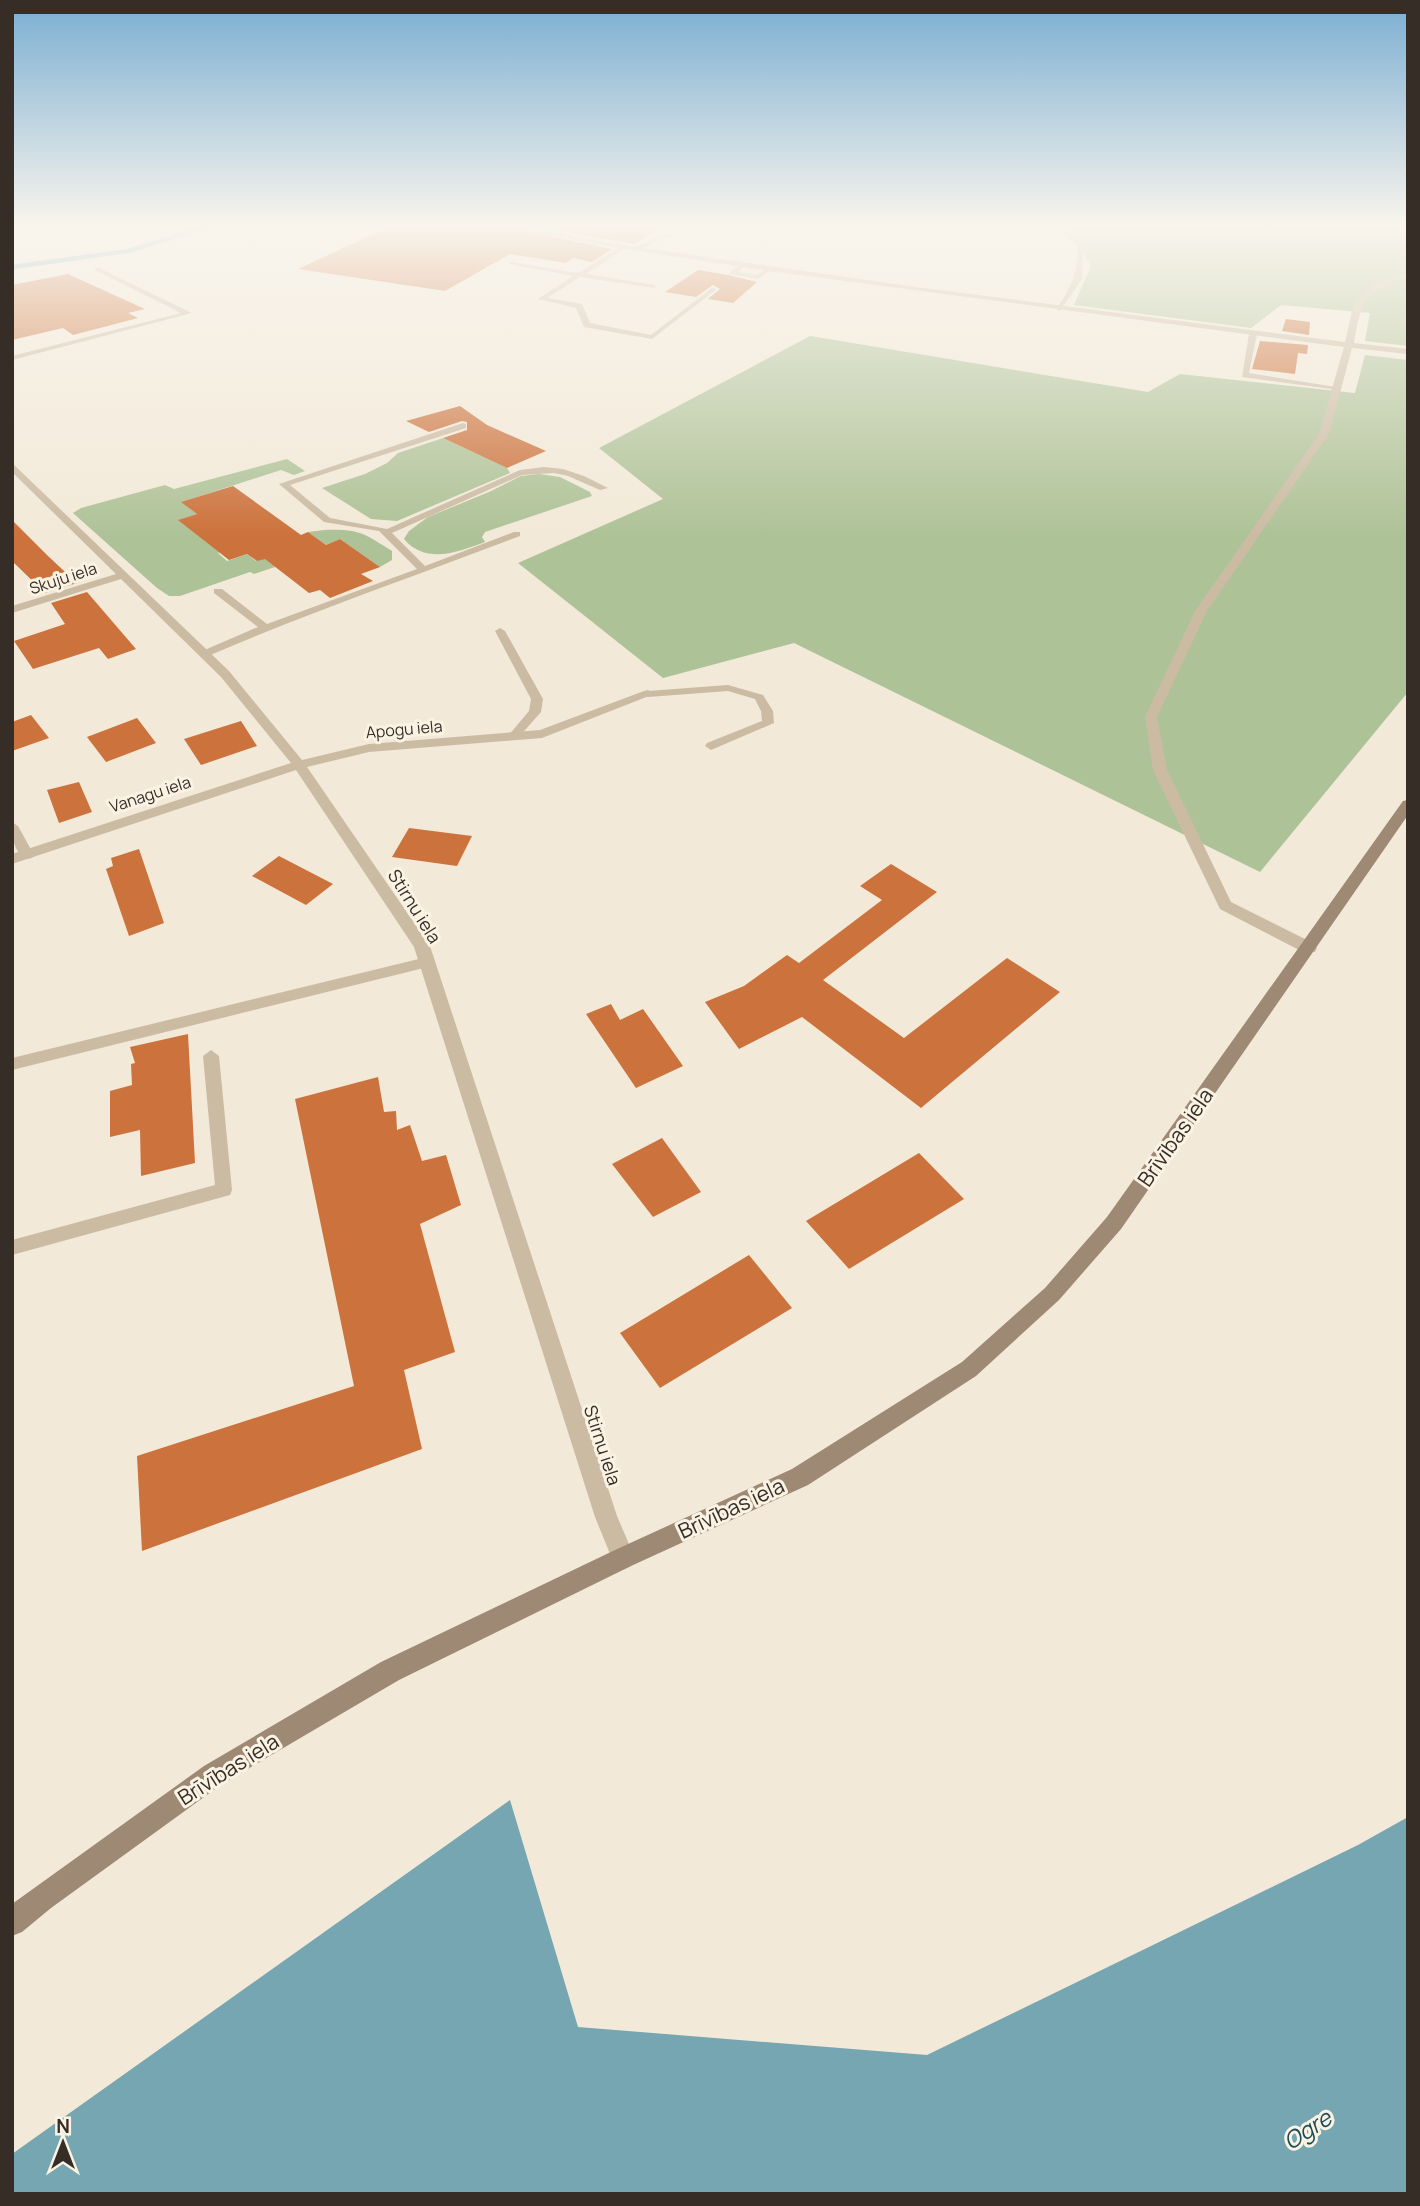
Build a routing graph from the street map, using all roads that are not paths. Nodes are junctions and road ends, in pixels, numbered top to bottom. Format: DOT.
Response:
graph roads {
  1 [pos="122,330"];
  2 [pos="614,330"];
  3 [pos="661,330"];
  4 [pos="1222,330"];
  5 [pos="1352,330"];
  6 [pos="1253,334"];
  7 [pos="1349,345"];
  8 [pos="1408,352"];
  9 [pos="12,358"];
  10 [pos="1338,388"];
  11 [pos="463,426"];
  12 [pos="12,466"];
  13 [pos="603,488"];
  14 [pos="385,533"];
  15 [pos="517,534"];
  16 [pos="423,570"];
  17 [pos="123,575"];
  18 [pos="218,591"];
  19 [pos="12,610"];
  20 [pos="265,628"];
  21 [pos="500,631"];
  22 [pos="204,653"];
  23 [pos="648,694"];
  24 [pos="514,736"];
  25 [pos="711,746"];
  26 [pos="299,765"];
  27 [pos="1408,804"];
  28 [pos="12,826"];
  29 [pos="27,855"];
  30 [pos="12,859"];
  31 [pos="1313,943"];
  32 [pos="427,962"];
  33 [pos="211,1056"];
  34 [pos="12,1064"];
  35 [pos="12,1248"];
  36 [pos="623,1558"];
  37 [pos="12,1922"];
  1 -- 9 [label="lane"];
  2 -- 3 [label="lane"];
  4 -- 6 [label="street"];
  5 -- 7 [label="street"];
  6 -- 7 [label="street"];
  6 -- 10 [label="lane"];
  7 -- 8 [label="street"];
  7 -- 10 [label="street"];
  10 -- 31 [label="street"];
  11 -- 14 [label="lane"];
  12 -- 17 [label="street, Stirnu iela"];
  13 -- 14 [label="lane"];
  14 -- 16 [label="lane"];
  15 -- 16 [label="lane"];
  16 -- 20 [label="lane"];
  17 -- 19 [label="street, Skuju iela"];
  17 -- 22 [label="street, Stirnu iela"];
  18 -- 20 [label="lane"];
  20 -- 22 [label="lane"];
  21 -- 24 [label="lane"];
  22 -- 26 [label="street, Stirnu iela"];
  23 -- 24 [label="street, Apogu iela"];
  23 -- 25 [label="lane"];
  24 -- 26 [label="street, Apogu iela"];
  26 -- 29 [label="street, Vanagu iela"];
  26 -- 32 [label="street, Stirnu iela"];
  27 -- 31 [label="main road, Brīvības iela"];
  28 -- 29 [label="lane"];
  29 -- 30 [label="street, Vanagu iela"];
  31 -- 36 [label="main road, Brīvības iela"];
  32 -- 34 [label="lane"];
  32 -- 36 [label="street, Stirnu iela"];
  33 -- 35 [label="lane"];
  36 -- 37 [label="main road, Brīvības iela"];
}
